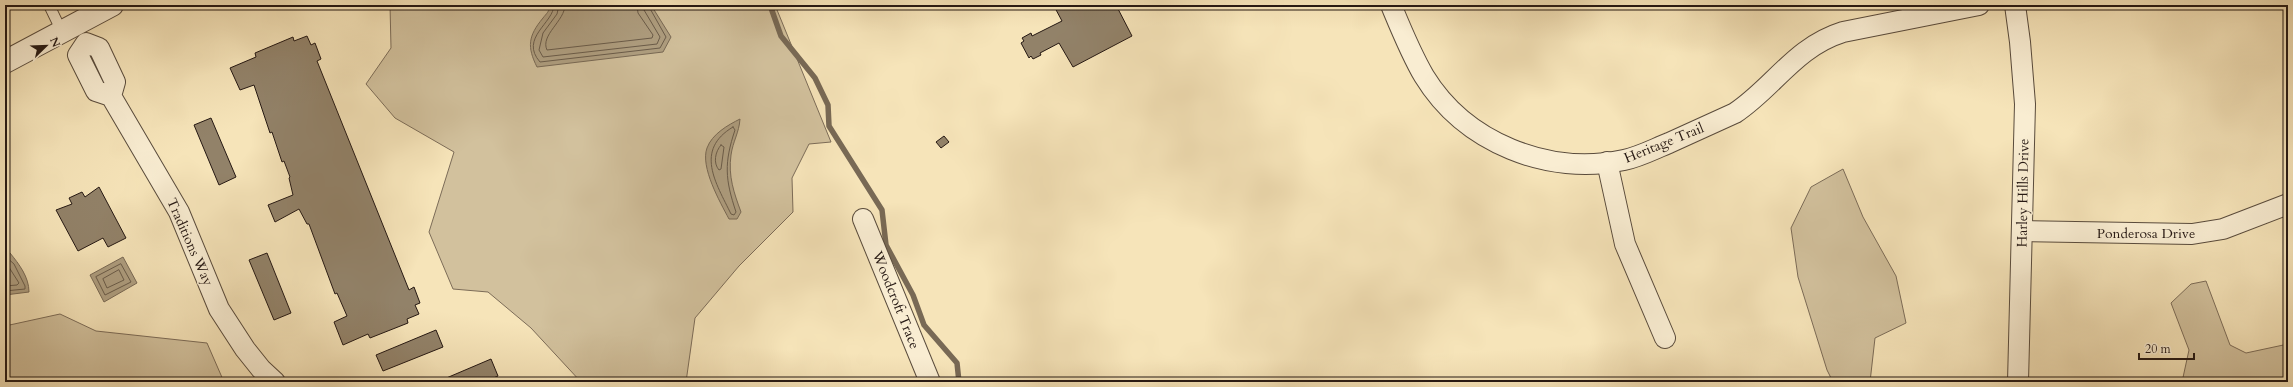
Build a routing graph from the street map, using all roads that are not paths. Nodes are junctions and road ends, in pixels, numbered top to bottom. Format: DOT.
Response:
graph roads {
  1 [pos="49,5"];
  2 [pos="112,5"];
  3 [pos="1391,5"];
  4 [pos="1979,5"];
  5 [pos="2015,5"];
  6 [pos="75,33"];
  7 [pos="5,62"];
  8 [pos="1607,162"];
  9 [pos="2288,204"];
  10 [pos="863,219"];
  11 [pos="2022,232"];
  12 [pos="1665,338"];
  13 [pos="275,382"];
  14 [pos="930,382"];
  15 [pos="2018,382"];
  1 -- 6 [label="lane"];
  2 -- 6 [label="street"];
  3 -- 8 [label="street, Heritage Trail"];
  4 -- 8 [label="street, Heritage Trail"];
  5 -- 11 [label="street, Harley Hills Drive"];
  6 -- 7 [label="street"];
  6 -- 13 [label="street, Traditions Way"];
  8 -- 12 [label="street"];
  9 -- 11 [label="street, Ponderosa Drive"];
  10 -- 14 [label="street, Woodcroft Trace"];
  11 -- 15 [label="street, Harley Hills Drive"];
}
